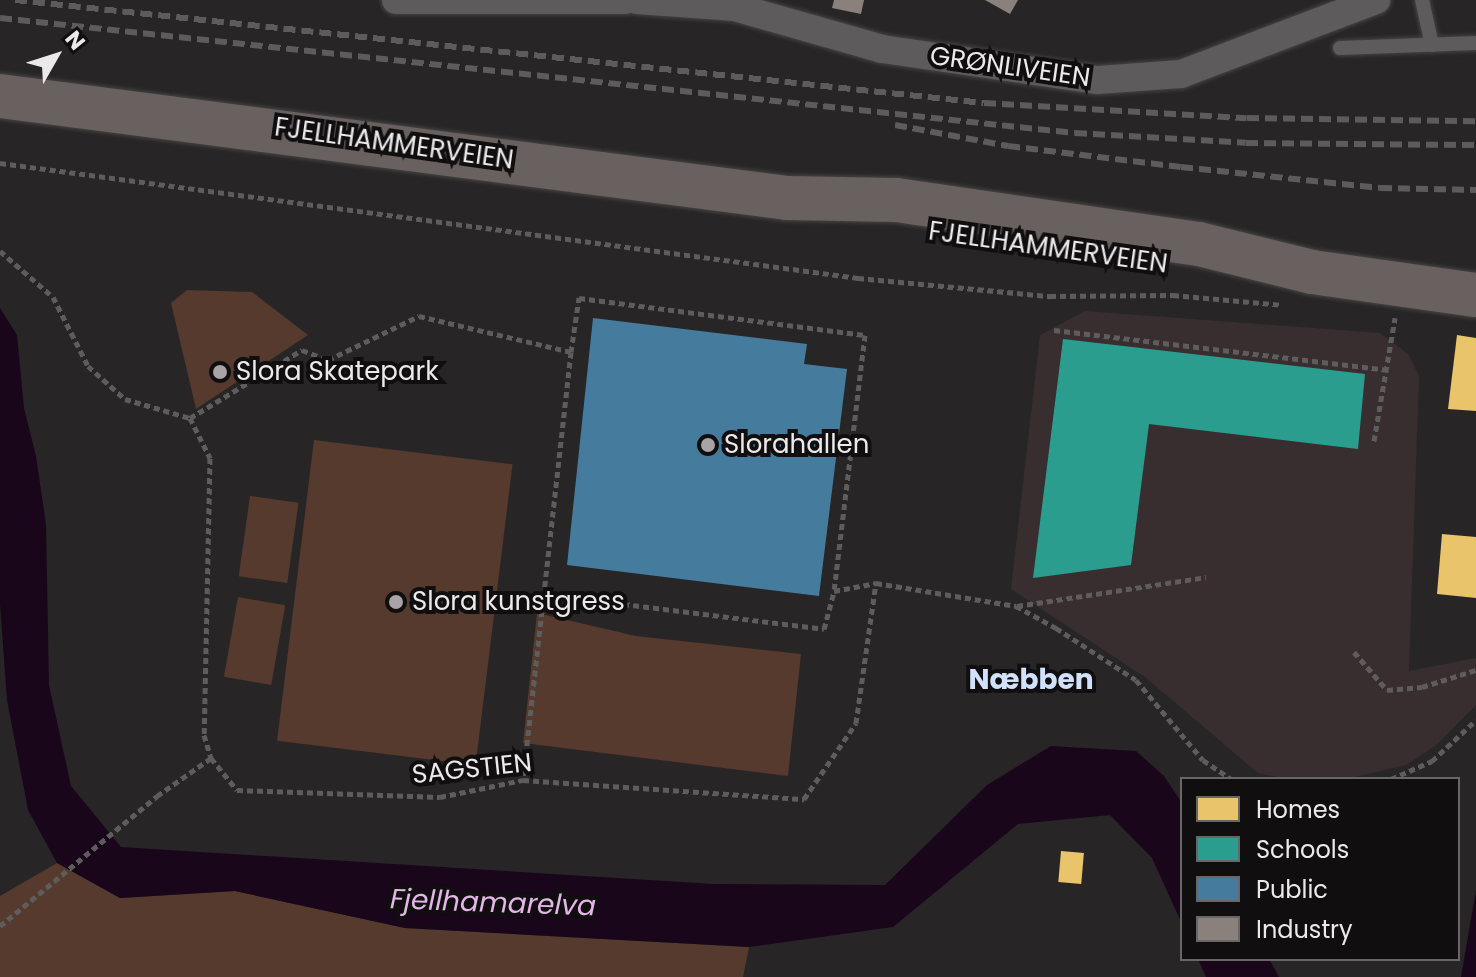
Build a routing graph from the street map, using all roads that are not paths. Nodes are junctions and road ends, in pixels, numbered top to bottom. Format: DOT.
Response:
graph roads {
  1 [pos="396,0"];
  2 [pos="625,0"];
  3 [pos="637,0"];
  4 [pos="1376,0"];
  5 [pos="1422,0"];
  6 [pos="489,1"];
  7 [pos="1476,43"];
  8 [pos="1432,45"];
  9 [pos="1340,48"];
  10 [pos="0,96"];
  11 [pos="1476,295"];
  1 -- 6 [label="street"];
  2 -- 6 [label="street"];
  3 -- 4 [label="street, GRØNLIVEIEN"];
  5 -- 8 [label="lane"];
  7 -- 8 [label="lane"];
  8 -- 9 [label="lane"];
  10 -- 11 [label="main road, FJELLHAMMERVEIEN"];
}
